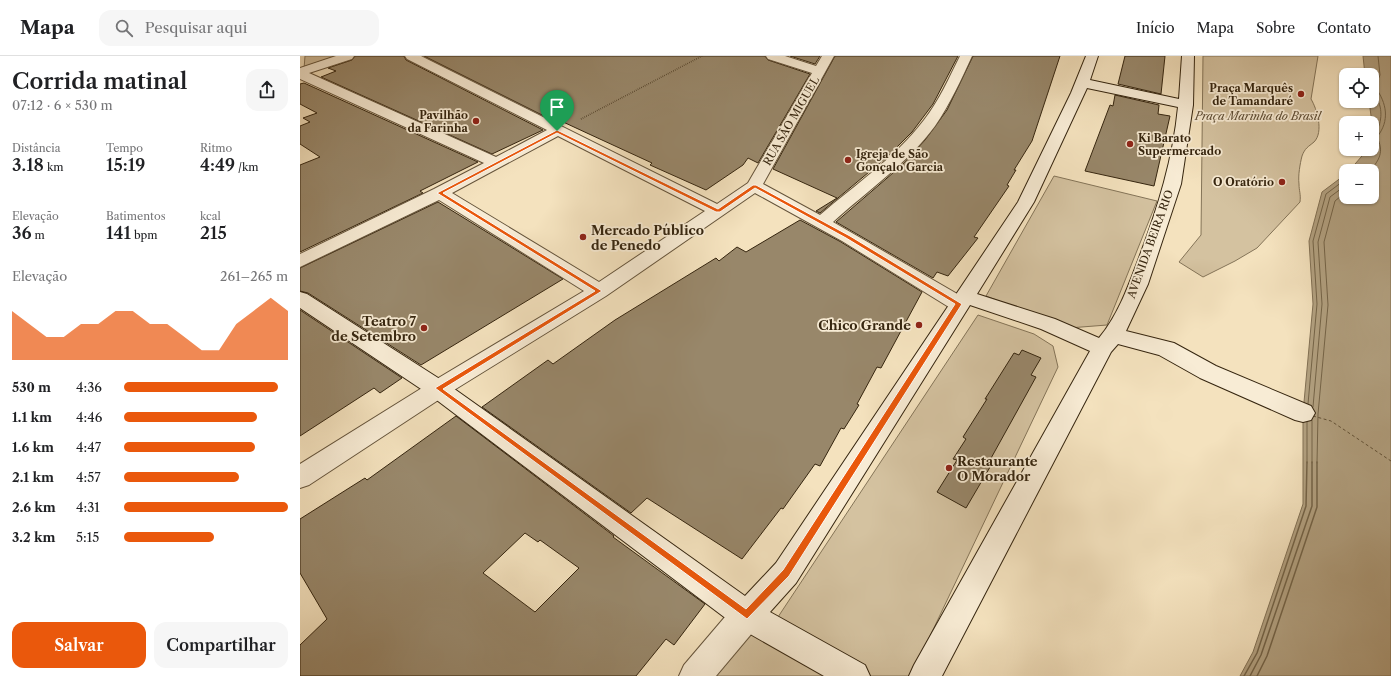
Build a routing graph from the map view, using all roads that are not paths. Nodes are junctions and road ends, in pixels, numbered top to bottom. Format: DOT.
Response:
graph roads {
  1 [pos="348,56"];
  2 [pos="411,56"];
  3 [pos="772,56"];
  4 [pos="828,56"];
  5 [pos="966,56"];
  6 [pos="1092,56"];
  7 [pos="1188,56"];
  8 [pos="820,71"];
  9 [pos="300,73"];
  10 [pos="1084,82"];
  11 [pos="1186,105"];
  12 [pos="557,131"];
  13 [pos="496,163"];
  14 [pos="754,186"];
  15 [pos="440,193"];
  16 [pos="718,211"];
  17 [pos="822,222"];
  18 [pos="300,261"];
  19 [pos="599,291"];
  20 [pos="300,300"];
  21 [pos="962,300"];
  22 [pos="1109,341"];
  23 [pos="438,388"];
  24 [pos="1303,414"];
  25 [pos="300,477"];
  26 [pos="747,615"];
  27 [pos="695,676"];
  28 [pos="854,676"];
  29 [pos="925,676"];
  1 -- 9 [label="street"];
  2 -- 12 [label="street"];
  3 -- 8 [label="street"];
  4 -- 8 [label="street, RUA SÃO MIGUEL"];
  5 -- 17 [label="street"];
  6 -- 10 [label="street"];
  7 -- 11 [label="street, AVENIDA BEIRA RIO"];
  8 -- 14 [label="street, RUA SÃO MIGUEL"];
  9 -- 13 [label="street"];
  10 -- 11 [label="street"];
  10 -- 21 [label="street"];
  11 -- 22 [label="street, AVENIDA BEIRA RIO"];
  12 -- 13 [label="street"];
  12 -- 16 [label="street"];
  13 -- 15 [label="street"];
  14 -- 16 [label="street"];
  14 -- 17 [label="street"];
  15 -- 18 [label="street"];
  15 -- 19 [label="street"];
  16 -- 19 [label="street"];
  17 -- 21 [label="street"];
  19 -- 23 [label="street"];
  20 -- 23 [label="street"];
  21 -- 22 [label="street"];
  21 -- 26 [label="street"];
  22 -- 24 [label="street"];
  22 -- 29 [label="street, AVENIDA BEIRA RIO"];
  23 -- 25 [label="street"];
  23 -- 26 [label="street"];
  26 -- 27 [label="street"];
  26 -- 28 [label="street"];
}
